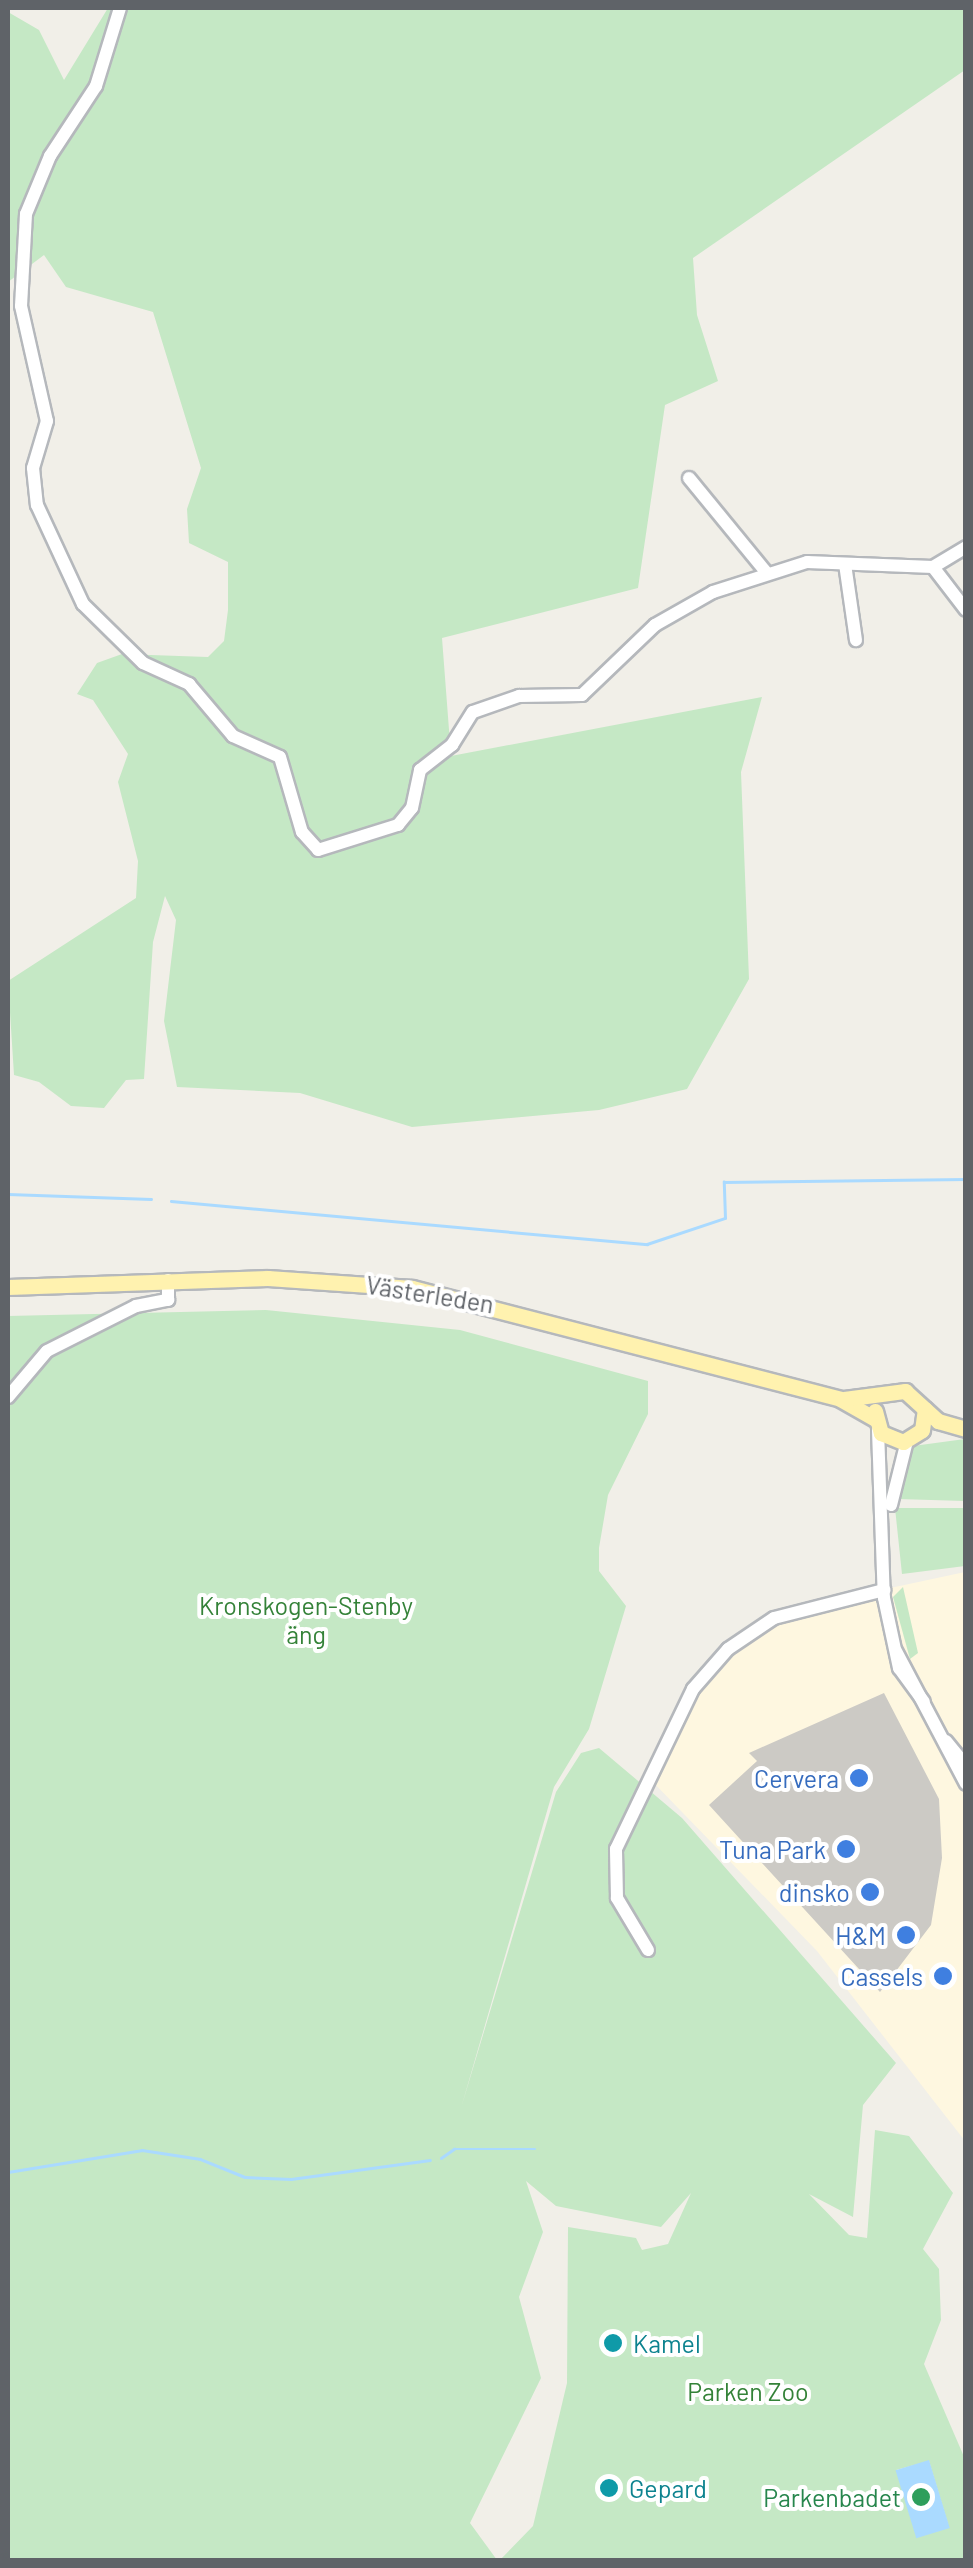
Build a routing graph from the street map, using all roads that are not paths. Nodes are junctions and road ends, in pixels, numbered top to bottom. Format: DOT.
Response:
graph roads {
  1 [pos="120,8"];
  2 [pos="689,478"];
  3 [pos="966,546"];
  4 [pos="845,564"];
  5 [pos="933,567"];
  6 [pos="766,572"];
  7 [pos="966,610"];
  8 [pos="856,640"];
  9 [pos="168,1280"];
  10 [pos="8,1287"];
  11 [pos="885,1395"];
  12 [pos="8,1396"];
  13 [pos="840,1399"];
  14 [pos="925,1409"];
  15 [pos="876,1424"];
  16 [pos="966,1430"];
  17 [pos="911,1439"];
  18 [pos="885,1527"];
  19 [pos="884,1590"];
  20 [pos="945,1739"];
  21 [pos="966,1766"];
  22 [pos="966,1784"];
  23 [pos="648,1950"];
  1 -- 6 [label="street"];
  2 -- 6 [label="street"];
  3 -- 5 [label="street"];
  4 -- 5 [label="street"];
  4 -- 6 [label="street"];
  4 -- 8 [label="street"];
  5 -- 7 [label="street"];
  9 -- 10 [label="main road, Västerleden"];
  9 -- 12 [label="street"];
  9 -- 13 [label="main road, Västerleden"];
  11 -- 13 [label="main road, Västerleden"];
  11 -- 14 [label="main road"];
  11 -- 15 [label="main road"];
  13 -- 15 [label="main road, Västerleden"];
  14 -- 16 [label="main road"];
  14 -- 17 [label="main road"];
  15 -- 17 [label="main road, Västerleden"];
  15 -- 18 [label="street"];
  16 -- 17 [label="main road"];
  17 -- 18 [label="street"];
  18 -- 19 [label="street"];
  19 -- 20 [label="street"];
  19 -- 23 [label="street"];
  20 -- 21 [label="street"];
  20 -- 22 [label="street"];
}
